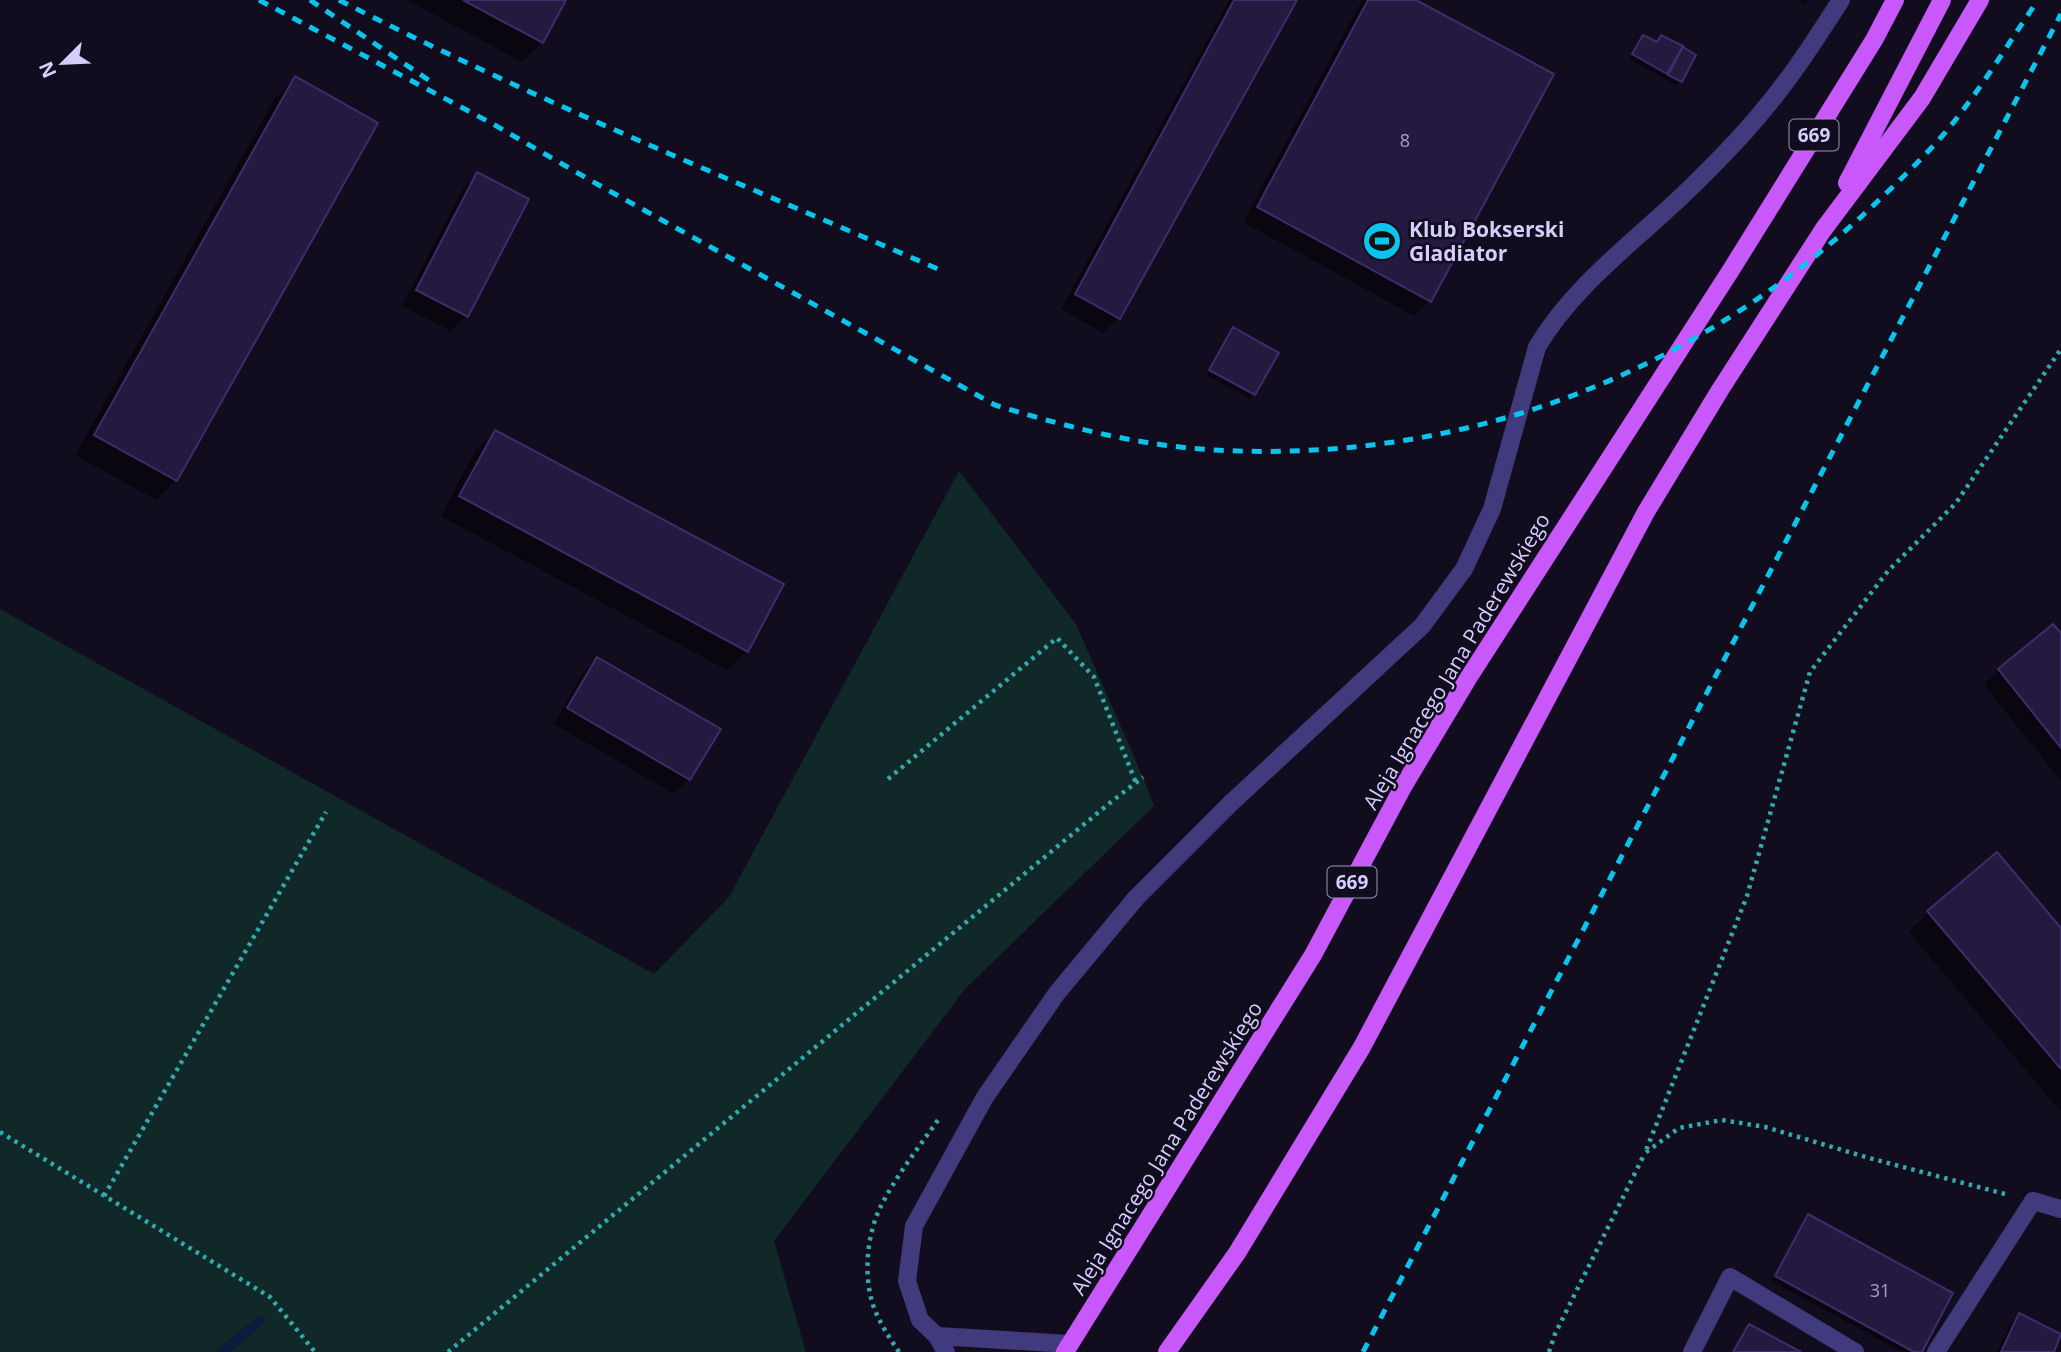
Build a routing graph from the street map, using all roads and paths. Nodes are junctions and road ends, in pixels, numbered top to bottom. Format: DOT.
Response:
graph roads {
  1 [pos="1841,0"];
  2 [pos="1895,0"];
  3 [pos="1942,0"];
  4 [pos="1980,0"];
  5 [pos="1823,230"];
  6 [pos="2061,349"];
  7 [pos="1143,777"];
  8 [pos="888,779"];
  9 [pos="1136,783"];
  10 [pos="326,812"];
  11 [pos="0,1132"];
  12 [pos="1645,1153"];
  13 [pos="104,1195"];
  14 [pos="2033,1201"];
  15 [pos="2061,1209"];
  16 [pos="941,1344"];
  17 [pos="1068,1348"];
  18 [pos="314,1352"];
  19 [pos="448,1352"];
  20 [pos="1167,1352"];
  21 [pos="1549,1352"];
  22 [pos="1692,1352"];
  23 [pos="1856,1352"];
  24 [pos="1936,1352"];
  1 -- 16 [label="lane"];
  2 -- 17 [label="main road, Aleja Ignacego Jana Paderewskiego / 669"];
  3 -- 5 [label="main road"];
  4 -- 5 [label="main road"];
  5 -- 20 [label="main road"];
  6 -- 12 [label="path"];
  7 -- 9 [label="path"];
  8 -- 9 [label="path"];
  9 -- 19 [label="path"];
  10 -- 13 [label="path"];
  11 -- 13 [label="path"];
  12 -- 14 [label="path"];
  12 -- 21 [label="path"];
  13 -- 18 [label="path"];
  14 -- 15 [label="lane"];
  14 -- 24 [label="lane"];
  16 -- 17 [label="lane"];
  22 -- 23 [label="lane"];
}
